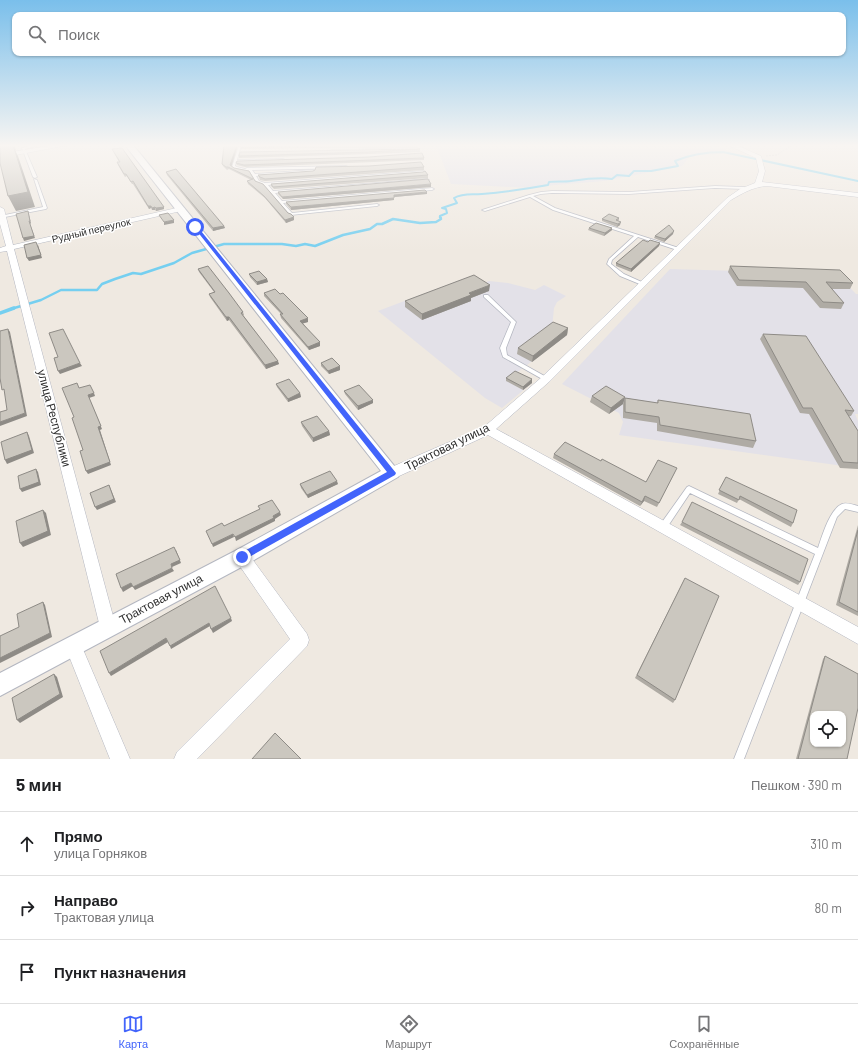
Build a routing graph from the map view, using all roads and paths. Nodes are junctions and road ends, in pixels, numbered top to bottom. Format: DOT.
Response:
graph roads {
  1 [pos="35,180"];
  2 [pos="158,180"];
  3 [pos="257,180"];
  4 [pos="312,180"];
  5 [pos="422,180"];
  6 [pos="759,181"];
  7 [pos="265,184"];
  8 [pos="744,188"];
  9 [pos="432,189"];
  10 [pos="272,192"];
  11 [pos="858,195"];
  12 [pos="530,196"];
  13 [pos="281,202"];
  14 [pos="377,205"];
  15 [pos="181,209"];
  16 [pos="484,210"];
  17 [pos="1,214"];
  18 [pos="637,236"];
  19 [pos="5,249"];
  20 [pos="678,249"];
  21 [pos="642,284"];
  22 [pos="486,296"];
  23 [pos="546,378"];
  24 [pos="488,430"];
  25 [pos="392,473"];
  26 [pos="858,509"];
  27 [pos="662,527"];
  28 [pos="820,552"];
  29 [pos="242,557"];
  30 [pos="799,603"];
  31 [pos="108,627"];
  32 [pos="858,636"];
  33 [pos="73,646"];
  34 [pos="0,685"];
  35 [pos="120,759"];
  36 [pos="184,759"];
  37 [pos="739,759"];
  1 -- 17 [label="lane"];
  2 -- 15 [label="street"];
  3 -- 7 [label="lane"];
  4 -- 7 [label="lane"];
  5 -- 10 [label="lane"];
  6 -- 8 [label="street, Трактовая улица"];
  6 -- 11 [label="street, Трактовая улица"];
  7 -- 10 [label="lane"];
  8 -- 12 [label="lane"];
  8 -- 20 [label="street, Трактовая улица"];
  9 -- 13 [label="lane"];
  10 -- 13 [label="lane"];
  12 -- 16 [label="lane"];
  12 -- 18 [label="lane"];
  13 -- 14 [label="lane"];
  15 -- 19 [label="street, Рудный переулок"];
  15 -- 25 [label="street"];
  17 -- 19 [label="street, улица Республики"];
  18 -- 20 [label="lane"];
  18 -- 21 [label="lane"];
  19 -- 31 [label="street, улица Республики"];
  20 -- 21 [label="street, Трактовая улица"];
  21 -- 23 [label="street, Трактовая улица"];
  22 -- 23 [label="lane"];
  23 -- 24 [label="street, Трактовая улица"];
  24 -- 25 [label="street, Трактовая улица"];
  24 -- 27 [label="street"];
  25 -- 29 [label="street, Трактовая улица"];
  26 -- 28 [label="lane"];
  27 -- 28 [label="lane"];
  27 -- 30 [label="street"];
  28 -- 30 [label="lane"];
  29 -- 31 [label="street, Трактовая улица"];
  29 -- 36 [label="street"];
  30 -- 32 [label="street"];
  30 -- 37 [label="lane"];
  31 -- 33 [label="street, Трактовая улица"];
  33 -- 34 [label="street, Трактовая улица"];
  33 -- 35 [label="street"];
}
